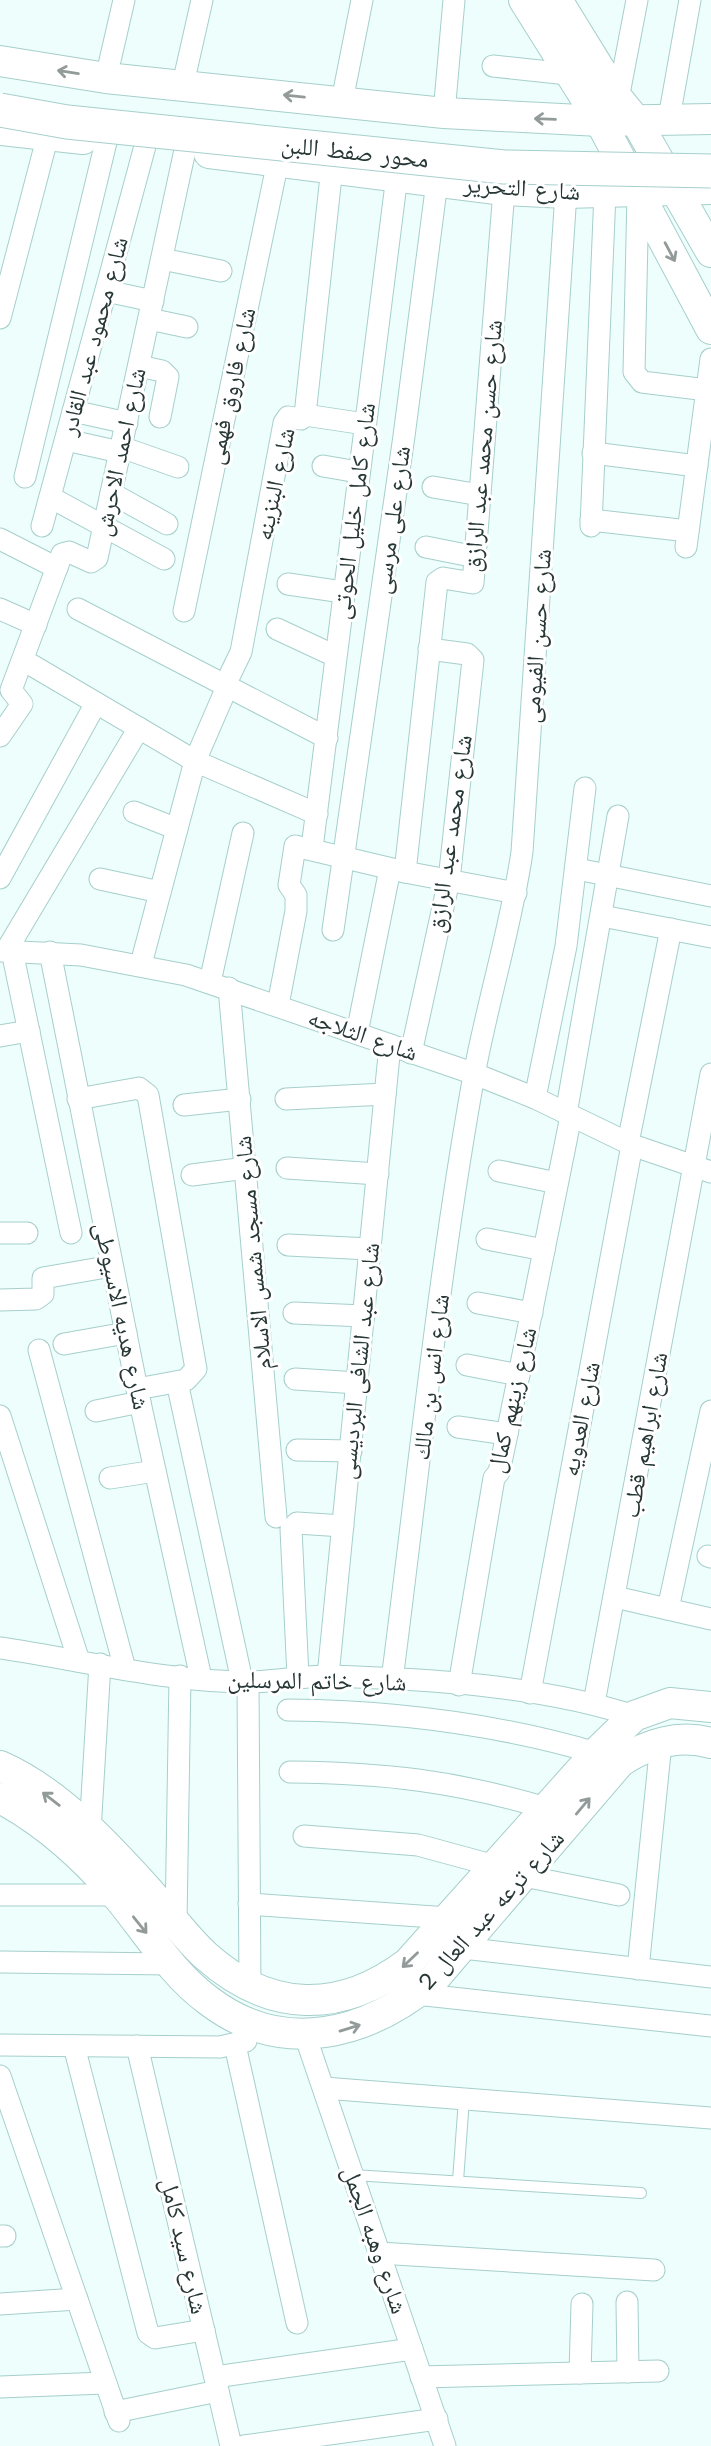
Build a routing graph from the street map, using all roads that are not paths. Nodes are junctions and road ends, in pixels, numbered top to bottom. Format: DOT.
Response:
graph roads {
  1 [pos="124,0"];
  2 [pos="202,0"];
  3 [pos="362,0"];
  4 [pos="454,0"];
  5 [pos="524,0"];
  6 [pos="637,0"];
  7 [pos="690,0"];
  8 [pos="566,7"];
  9 [pos="0,61"];
  10 [pos="493,66"];
  11 [pos="568,74"];
  12 [pos="106,78"];
  13 [pos="183,84"];
  14 [pos="0,99"];
  15 [pos="342,101"];
  16 [pos="0,110"];
  17 [pos="444,113"];
  18 [pos="618,113"];
  19 [pos="669,118"];
  20 [pos="711,119"];
  21 [pos="0,130"];
  22 [pos="48,135"];
  23 [pos="106,142"];
  24 [pos="145,146"];
  25 [pos="185,150"];
  26 [pos="711,158"];
  27 [pos="278,161"];
  28 [pos="332,167"];
  29 [pos="711,171"];
  30 [pos="397,176"];
  31 [pos="437,182"];
  32 [pos="674,188"];
  33 [pos="711,189"];
  34 [pos="504,190"];
  35 [pos="638,192"];
  36 [pos="566,193"];
  37 [pos="605,193"];
  38 [pos="711,251"];
  39 [pos="162,259"];
  40 [pos="221,271"];
  41 [pos="106,291"];
  42 [pos="151,310"];
  43 [pos="0,318"];
  44 [pos="187,327"];
  45 [pos="711,329"];
  46 [pos="711,359"];
  47 [pos="139,366"];
  48 [pos="707,390"];
  49 [pos="74,411"];
  50 [pos="305,415"];
  51 [pos="160,417"];
  52 [pos="127,423"];
  53 [pos="365,424"];
  54 [pos="65,440"];
  55 [pos="121,450"];
  56 [pos="593,453"];
  57 [pos="323,466"];
  58 [pos="697,466"];
  59 [pos="178,467"];
  60 [pos="358,472"];
  61 [pos="25,477"];
  62 [pos="433,487"];
  63 [pos="111,493"];
  64 [pos="480,495"];
  65 [pos="50,497"];
  66 [pos="167,524"];
  67 [pos="42,526"];
  68 [pos="104,527"];
  69 [pos="0,539"];
  70 [pos="426,547"];
  71 [pos="476,557"];
  72 [pos="164,559"];
  73 [pos="57,568"];
  74 [pos="288,584"];
  75 [pos="344,593"];
  76 [pos="0,609"];
  77 [pos="78,609"];
  78 [pos="184,611"];
  79 [pos="36,625"];
  80 [pos="277,629"];
  81 [pos="429,649"];
  82 [pos="335,656"];
  83 [pos="14,664"];
  84 [pos="226,686"];
  85 [pos="96,703"];
  86 [pos="139,728"];
  87 [pos="0,736"];
  88 [pos="327,738"];
  89 [pos="195,761"];
  90 [pos="585,788"];
  91 [pos="134,811"];
  92 [pos="317,814"];
  93 [pos="618,816"];
  94 [pos="177,830"];
  95 [pos="243,833"];
  96 [pos="312,848"];
  97 [pos="344,858"];
  98 [pos="577,869"];
  99 [pos="398,871"];
  100 [pos="610,876"];
  101 [pos="0,878"];
  102 [pos="100,879"];
  103 [pos="449,880"];
  104 [pos="160,892"];
  105 [pos="516,893"];
  106 [pos="711,896"];
  107 [pos="602,916"];
  108 [pos="671,929"];
  109 [pos="333,930"];
  110 [pos="711,937"];
  111 [pos="6,951"];
  112 [pos="50,952"];
  113 [pos="141,964"];
  114 [pos="219,985"];
  115 [pos="278,1005"];
  116 [pos="29,1031"];
  117 [pos="357,1033"];
  118 [pos="0,1037"];
  119 [pos="390,1045"];
  120 [pos="411,1053"];
  121 [pos="474,1074"];
  122 [pos="711,1074"];
  123 [pos="385,1094"];
  124 [pos="536,1098"];
  125 [pos="78,1099"];
  126 [pos="240,1099"];
  127 [pos="286,1099"];
  128 [pos="184,1104"];
  129 [pos="568,1115"];
  130 [pos="630,1144"];
  131 [pos="246,1168"];
  132 [pos="287,1168"];
  133 [pos="702,1169"];
  134 [pos="499,1171"];
  135 [pos="378,1174"];
  136 [pos="192,1175"];
  137 [pos="558,1183"];
  138 [pos="0,1233"];
  139 [pos="27,1233"];
  140 [pos="71,1233"];
  141 [pos="487,1239"];
  142 [pos="288,1245"];
  143 [pos="370,1250"];
  144 [pos="544,1250"];
  145 [pos="112,1266"];
  146 [pos="0,1300"];
  147 [pos="478,1303"];
  148 [pos="294,1312"];
  149 [pos="532,1313"];
  150 [pos="364,1316"];
  151 [pos="126,1333"];
  152 [pos="64,1344"];
  153 [pos="39,1350"];
  154 [pos="467,1365"];
  155 [pos="519,1375"];
  156 [pos="295,1379"];
  157 [pos="177,1382"];
  158 [pos="358,1383"];
  159 [pos="139,1396"];
  160 [pos="96,1411"];
  161 [pos="711,1411"];
  162 [pos="0,1416"];
  163 [pos="458,1427"];
  164 [pos="508,1434"];
  165 [pos="297,1450"];
  166 [pos="351,1451"];
  167 [pos="155,1471"];
  168 [pos="110,1478"];
  169 [pos="276,1517"];
  170 [pos="343,1526"];
  171 [pos="615,1597"];
  172 [pos="668,1609"];
  173 [pos="711,1619"];
  174 [pos="1,1647"];
  175 [pos="89,1662"];
  176 [pos="125,1669"];
  177 [pos="328,1676"];
  178 [pos="191,1677"];
  179 [pos="298,1677"];
  180 [pos="392,1680"];
  181 [pos="245,1682"];
  182 [pos="459,1685"];
  183 [pos="530,1693"];
  184 [pos="594,1703"];
  185 [pos="710,1707"];
  186 [pos="288,1710"];
  187 [pos="634,1716"];
  188 [pos="706,1742"];
  189 [pos="661,1743"];
  190 [pos="596,1753"];
  191 [pos="0,1766"];
  192 [pos="290,1772"];
  193 [pos="0,1798"];
  194 [pos="546,1808"];
  195 [pos="304,1836"];
  196 [pos="83,1842"];
  197 [pos="495,1866"];
  198 [pos="524,1876"];
  199 [pos="0,1895"];
  200 [pos="116,1895"];
  201 [pos="619,1895"];
  202 [pos="249,1904"];
  203 [pos="448,1919"];
  204 [pos="176,1923"];
  205 [pos="463,1948"];
  206 [pos="0,1962"];
  207 [pos="171,1964"];
  208 [pos="638,1969"];
  209 [pos="711,1977"];
  210 [pos="241,1983"];
  211 [pos="416,1994"];
  212 [pos="220,2008"];
  213 [pos="711,2026"];
  214 [pos="269,2029"];
  215 [pos="305,2035"];
  216 [pos="0,2045"];
  217 [pos="235,2045"];
  218 [pos="74,2046"];
  219 [pos="137,2046"];
  220 [pos="0,2076"];
  221 [pos="324,2088"];
  222 [pos="464,2099"];
  223 [pos="711,2118"];
  224 [pos="353,2175"];
  225 [pos="458,2181"];
  226 [pos="641,2193"];
  227 [pos="379,2253"];
  228 [pos="654,2270"];
  229 [pos="77,2299"];
  230 [pos="627,2302"];
  231 [pos="0,2304"];
  232 [pos="582,2304"];
  233 [pos="298,2323"];
  234 [pos="204,2330"];
  235 [pos="412,2349"];
  236 [pos="658,2371"];
  237 [pos="628,2372"];
  238 [pos="580,2373"];
  239 [pos="421,2377"];
  240 [pos="105,2383"];
  241 [pos="217,2384"];
  242 [pos="0,2387"];
  243 [pos="437,2419"];
  244 [pos="231,2446"];
  245 [pos="244,2446"];
  246 [pos="445,2446"];
  1 -- 12 [label="street"];
  2 -- 13 [label="street"];
  3 -- 15 [label="street"];
  4 -- 17 [label="street"];
  5 -- 11 [label="street"];
  6 -- 18 [label="street"];
  7 -- 19 [label="street"];
  8 -- 18 [label="street"];
  12 -- 9 [label="street, one-way"];
  10 -- 11 [label="street"];
  11 -- 18 [label="street"];
  12 -- 13 [label="street"];
  15 -- 13 [label="street, one-way"];
  14 -- 26 [label="main road, محور صفط اللبن"];
  15 -- 17 [label="street"];
  16 -- 29 [label="main road, محور صفط اللبن, bridge"];
  18 -- 17 [label="street, one-way"];
  18 -- 19 [label="street"];
  18 -- 32 [label="street"];
  18 -- 35 [label="street"];
  19 -- 20 [label="street"];
  21 -- 22 [label="street, شارع التحرير"];
  22 -- 23 [label="street, شارع التحرير"];
  22 -- 43 [label="street"];
  23 -- 24 [label="street, شارع التحرير"];
  23 -- 61 [label="street"];
  24 -- 25 [label="street, شارع التحرير"];
  24 -- 41 [label="street, شارع محمود عبد القادر"];
  25 -- 27 [label="street, شارع التحرير"];
  25 -- 39 [label="street, شارع احمد الاحرش"];
  27 -- 28 [label="street, شارع التحرير"];
  27 -- 78 [label="street, شارع فاروق فهمى"];
  28 -- 30 [label="street, شارع التحرير"];
  28 -- 50 [label="street, شارع البنزينه"];
  30 -- 31 [label="street, شارع التحرير"];
  30 -- 53 [label="street, شارع كامل خليل الحوتى"];
  31 -- 34 [label="street, شارع التحرير"];
  31 -- 97 [label="street, شارع على مرسى"];
  32 -- 33 [label="street, شارع التحرير"];
  32 -- 35 [label="street, شارع التحرير"];
  32 -- 38 [label="street"];
  34 -- 36 [label="street, شارع التحرير"];
  34 -- 64 [label="street, شارع حسن محمد عبد الرازق"];
  35 -- 37 [label="street, شارع التحرير"];
  35 -- 45 [label="street, one-way"];
  35 -- 48 [label="street"];
  36 -- 37 [label="street, شارع التحرير"];
  36 -- 105 [label="street, شارع حسن الفيومى"];
  37 -- 56 [label="street"];
  39 -- 40 [label="street"];
  39 -- 42 [label="street, شارع احمد الاحرش"];
  41 -- 42 [label="street"];
  41 -- 49 [label="street, شارع محمود عبد القادر"];
  42 -- 44 [label="street"];
  42 -- 47 [label="street, شارع احمد الاحرش"];
  46 -- 48 [label="street"];
  47 -- 51 [label="street"];
  47 -- 52 [label="street, شارع احمد الاحرش"];
  48 -- 58 [label="street"];
  49 -- 52 [label="street"];
  49 -- 54 [label="street, شارع محمود عبد القادر"];
  50 -- 53 [label="street"];
  50 -- 84 [label="street, شارع البنزينه"];
  52 -- 55 [label="street, شارع احمد الاحرش"];
  53 -- 60 [label="street, شارع كامل خليل الحوتى"];
  54 -- 55 [label="street"];
  54 -- 65 [label="street, شارع محمود عبد القادر"];
  55 -- 59 [label="street"];
  55 -- 63 [label="street, شارع احمد الاحرش"];
  56 -- 58 [label="street"];
  56 -- 58 [label="street"];
  57 -- 60 [label="street"];
  60 -- 75 [label="street, شارع كامل خليل الحوتى"];
  62 -- 64 [label="street"];
  63 -- 66 [label="street"];
  63 -- 68 [label="street, شارع احمد الاحرش"];
  64 -- 71 [label="street, شارع حسن محمد عبد الرازق"];
  65 -- 67 [label="street, شارع محمود عبد القادر"];
  65 -- 68 [label="street"];
  68 -- 72 [label="street"];
  68 -- 73 [label="street, شارع احمد الاحرش"];
  69 -- 73 [label="street"];
  70 -- 71 [label="street"];
  71 -- 81 [label="street, شارع حسن محمد عبد الرازق"];
  73 -- 79 [label="street"];
  74 -- 75 [label="street"];
  75 -- 82 [label="street, شارع كامل خليل الحوتى"];
  76 -- 79 [label="street"];
  77 -- 84 [label="street"];
  79 -- 83 [label="street"];
  80 -- 82 [label="street"];
  81 -- 99 [label="street, شارع حسن محمد عبد الرازق"];
  81 -- 103 [label="street, شارع محمد عبد الرازق"];
  82 -- 88 [label="street, شارع كامل خليل الحوتى"];
  83 -- 85 [label="street"];
  83 -- 87 [label="street"];
  84 -- 88 [label="street"];
  84 -- 89 [label="street"];
  85 -- 86 [label="street"];
  85 -- 101 [label="street"];
  86 -- 89 [label="street"];
  86 -- 111 [label="street"];
  88 -- 92 [label="street, شارع كامل خليل الحوتى"];
  89 -- 92 [label="street"];
  89 -- 94 [label="street"];
  90 -- 98 [label="street"];
  91 -- 94 [label="street"];
  92 -- 96 [label="street, شارع كامل خليل الحوتى"];
  93 -- 100 [label="street, شارع زينهم كمال"];
  94 -- 104 [label="street"];
  95 -- 114 [label="street, شارع مسجد شمس الاسلام"];
  96 -- 97 [label="street"];
  96 -- 115 [label="street"];
  97 -- 99 [label="street"];
  97 -- 109 [label="street, شارع على مرسى"];
  98 -- 100 [label="street"];
  98 -- 124 [label="street"];
  99 -- 103 [label="street"];
  99 -- 117 [label="street, شارع حسن محمد عبد الرازق"];
  100 -- 106 [label="street"];
  100 -- 107 [label="street, شارع زينهم كمال"];
  102 -- 104 [label="street"];
  103 -- 105 [label="street"];
  103 -- 120 [label="street, شارع محمد عبد الرازق"];
  104 -- 113 [label="street"];
  105 -- 121 [label="street, شارع حسن الفيومى"];
  107 -- 108 [label="street"];
  107 -- 129 [label="street, شارع زينهم كمال"];
  108 -- 110 [label="street"];
  108 -- 130 [label="street, شارع العدويه"];
  111 -- 112 [label="street, شارع الثلاجه"];
  111 -- 116 [label="street"];
  112 -- 113 [label="street, شارع الثلاجه"];
  112 -- 125 [label="street, شارع هديه الاسيوطى"];
  113 -- 114 [label="street, شارع الثلاجه"];
  114 -- 115 [label="street, شارع الثلاجه"];
  114 -- 126 [label="street, شارع مسجد شمس الاسلام"];
  115 -- 117 [label="street, شارع الثلاجه"];
  116 -- 118 [label="street"];
  116 -- 140 [label="street"];
  117 -- 119 [label="street, شارع الثلاجه"];
  119 -- 120 [label="street, شارع الثلاجه"];
  119 -- 123 [label="street, شارع عبد الشافى البرديسى"];
  120 -- 121 [label="street, شارع الثلاجه"];
  121 -- 124 [label="street, شارع الثلاجه"];
  121 -- 180 [label="street, شارع انس بن مالك"];
  122 -- 133 [label="street, شارع ابراهيم قطب"];
  123 -- 127 [label="street"];
  123 -- 135 [label="street, شارع عبد الشافى البرديسى"];
  124 -- 129 [label="street, شارع الثلاجه"];
  125 -- 145 [label="street, شارع هديه الاسيوطى"];
  125 -- 157 [label="street"];
  126 -- 128 [label="street"];
  126 -- 131 [label="street, شارع مسجد شمس الاسلام"];
  129 -- 130 [label="street, شارع الثلاجه"];
  129 -- 137 [label="street, شارع زينهم كمال"];
  130 -- 133 [label="street, شارع الثلاجه"];
  130 -- 183 [label="street, شارع العدويه"];
  131 -- 136 [label="street"];
  131 -- 169 [label="street, شارع مسجد شمس الاسلام"];
  132 -- 135 [label="street"];
  133 -- 171 [label="street, شارع ابراهيم قطب"];
  134 -- 137 [label="street"];
  135 -- 143 [label="street, شارع عبد الشافى البرديسى"];
  137 -- 144 [label="street, شارع زينهم كمال"];
  138 -- 139 [label="street"];
  141 -- 144 [label="street"];
  142 -- 143 [label="street"];
  143 -- 150 [label="street, شارع عبد الشافى البرديسى"];
  144 -- 149 [label="street, شارع زينهم كمال"];
  145 -- 146 [label="street"];
  145 -- 151 [label="street, شارع هديه الاسيوطى"];
  147 -- 149 [label="street"];
  148 -- 150 [label="street"];
  149 -- 155 [label="street, شارع زينهم كمال"];
  150 -- 158 [label="street, شارع عبد الشافى البرديسى"];
  151 -- 152 [label="street"];
  151 -- 159 [label="street, شارع هديه الاسيوطى"];
  153 -- 176 [label="street"];
  154 -- 155 [label="street"];
  155 -- 164 [label="street, شارع زينهم كمال"];
  156 -- 158 [label="street"];
  157 -- 159 [label="street"];
  157 -- 181 [label="street"];
  158 -- 166 [label="street, شارع عبد الشافى البرديسى"];
  159 -- 160 [label="street"];
  159 -- 167 [label="street, شارع هديه الاسيوطى"];
  161 -- 172 [label="street"];
  162 -- 175 [label="street"];
  163 -- 164 [label="street"];
  164 -- 182 [label="street, شارع زينهم كمال"];
  165 -- 166 [label="street"];
  166 -- 170 [label="street, شارع عبد الشافى البرديسى"];
  167 -- 168 [label="street"];
  167 -- 178 [label="street, شارع هديه الاسيوطى"];
  170 -- 177 [label="street, شارع عبد الشافى البرديسى"];
  170 -- 179 [label="street"];
  171 -- 172 [label="street"];
  171 -- 184 [label="street, شارع ابراهيم قطب"];
  172 -- 173 [label="street"];
  174 -- 175 [label="street, شارع خاتم المرسلين"];
  175 -- 176 [label="street, شارع خاتم المرسلين"];
  175 -- 196 [label="street"];
  176 -- 178 [label="street, شارع خاتم المرسلين"];
  177 -- 179 [label="street, شارع خاتم المرسلين"];
  177 -- 180 [label="street, شارع خاتم المرسلين"];
  178 -- 181 [label="street, شارع خاتم المرسلين"];
  178 -- 204 [label="street, شارع هديه الاسيوطى"];
  179 -- 181 [label="street, شارع خاتم المرسلين"];
  180 -- 182 [label="street, شارع خاتم المرسلين"];
  181 -- 202 [label="street"];
  182 -- 183 [label="street, شارع خاتم المرسلين"];
  183 -- 184 [label="street, شارع خاتم المرسلين"];
  184 -- 187 [label="street, شارع خاتم المرسلين"];
  185 -- 187 [label="street, شارع ترعه عبد العال 2"];
  185 -- 188 [label="street"];
  186 -- 190 [label="street"];
  187 -- 190 [label="street, شارع ترعه عبد العال 2"];
  188 -- 189 [label="street, شارع ترعه عبد العال 2"];
  198 -- 189 [label="street, شارع ترعه عبد العال 2, one-way"];
  189 -- 208 [label="street"];
  190 -- 194 [label="street, شارع ترعه عبد العال 2"];
  196 -- 191 [label="street, شارع ترعه عبد العال 2, one-way"];
  192 -- 194 [label="street"];
  193 -- 196 [label="street, شارع ترعه عبد العال 2"];
  194 -- 197 [label="street, شارع ترعه عبد العال 2"];
  195 -- 197 [label="street"];
  196 -- 200 [label="street, شارع ترعه عبد العال 2"];
  196 -- 204 [label="street, شارع ترعه عبد العال 2"];
  197 -- 203 [label="street, شارع ترعه عبد العال 2"];
  198 -- 201 [label="street"];
  198 -- 205 [label="street, شارع ترعه عبد العال 2"];
  199 -- 200 [label="street"];
  200 -- 207 [label="street, شارع ترعه عبد العال 2, one-way"];
  202 -- 203 [label="street"];
  202 -- 210 [label="street"];
  203 -- 210 [label="street, شارع ترعه عبد العال 2, one-way"];
  204 -- 210 [label="street, شارع ترعه عبد العال 2"];
  205 -- 208 [label="street"];
  205 -- 211 [label="street, شارع ترعه عبد العال 2"];
  206 -- 207 [label="street"];
  207 -- 212 [label="street, شارع ترعه عبد العال 2"];
  208 -- 209 [label="street"];
  210 -- 212 [label="street"];
  211 -- 213 [label="street"];
  215 -- 211 [label="street, شارع ترعه عبد العال 2, one-way"];
  212 -- 214 [label="street, شارع ترعه عبد العال 2"];
  214 -- 215 [label="street, شارع ترعه عبد العال 2"];
  214 -- 217 [label="street"];
  215 -- 221 [label="street, شارع وهبه الجمل"];
  216 -- 218 [label="street"];
  217 -- 219 [label="street"];
  217 -- 233 [label="street"];
  218 -- 219 [label="street"];
  218 -- 234 [label="street"];
  219 -- 234 [label="street, شارع سيد كامل"];
  220 -- 229 [label="street"];
  221 -- 222 [label="street"];
  221 -- 224 [label="street, شارع وهبه الجمل"];
  222 -- 223 [label="street"];
  222 -- 225 [label="lane"];
  224 -- 225 [label="lane"];
  224 -- 227 [label="street, شارع وهبه الجمل"];
  225 -- 226 [label="lane"];
  227 -- 228 [label="street"];
  227 -- 235 [label="street, شارع وهبه الجمل"];
  229 -- 231 [label="street"];
  229 -- 240 [label="street"];
  230 -- 237 [label="street"];
  232 -- 238 [label="street"];
  234 -- 241 [label="street, شارع سيد كامل"];
  235 -- 239 [label="street, شارع وهبه الجمل"];
  235 -- 241 [label="street"];
  236 -- 237 [label="street"];
  237 -- 238 [label="street"];
  238 -- 239 [label="street"];
  239 -- 243 [label="street, شارع وهبه الجمل"];
  240 -- 241 [label="street"];
  240 -- 242 [label="street"];
  241 -- 244 [label="street, شارع سيد كامل"];
  243 -- 245 [label="street"];
  243 -- 246 [label="street, شارع وهبه الجمل"];
}
